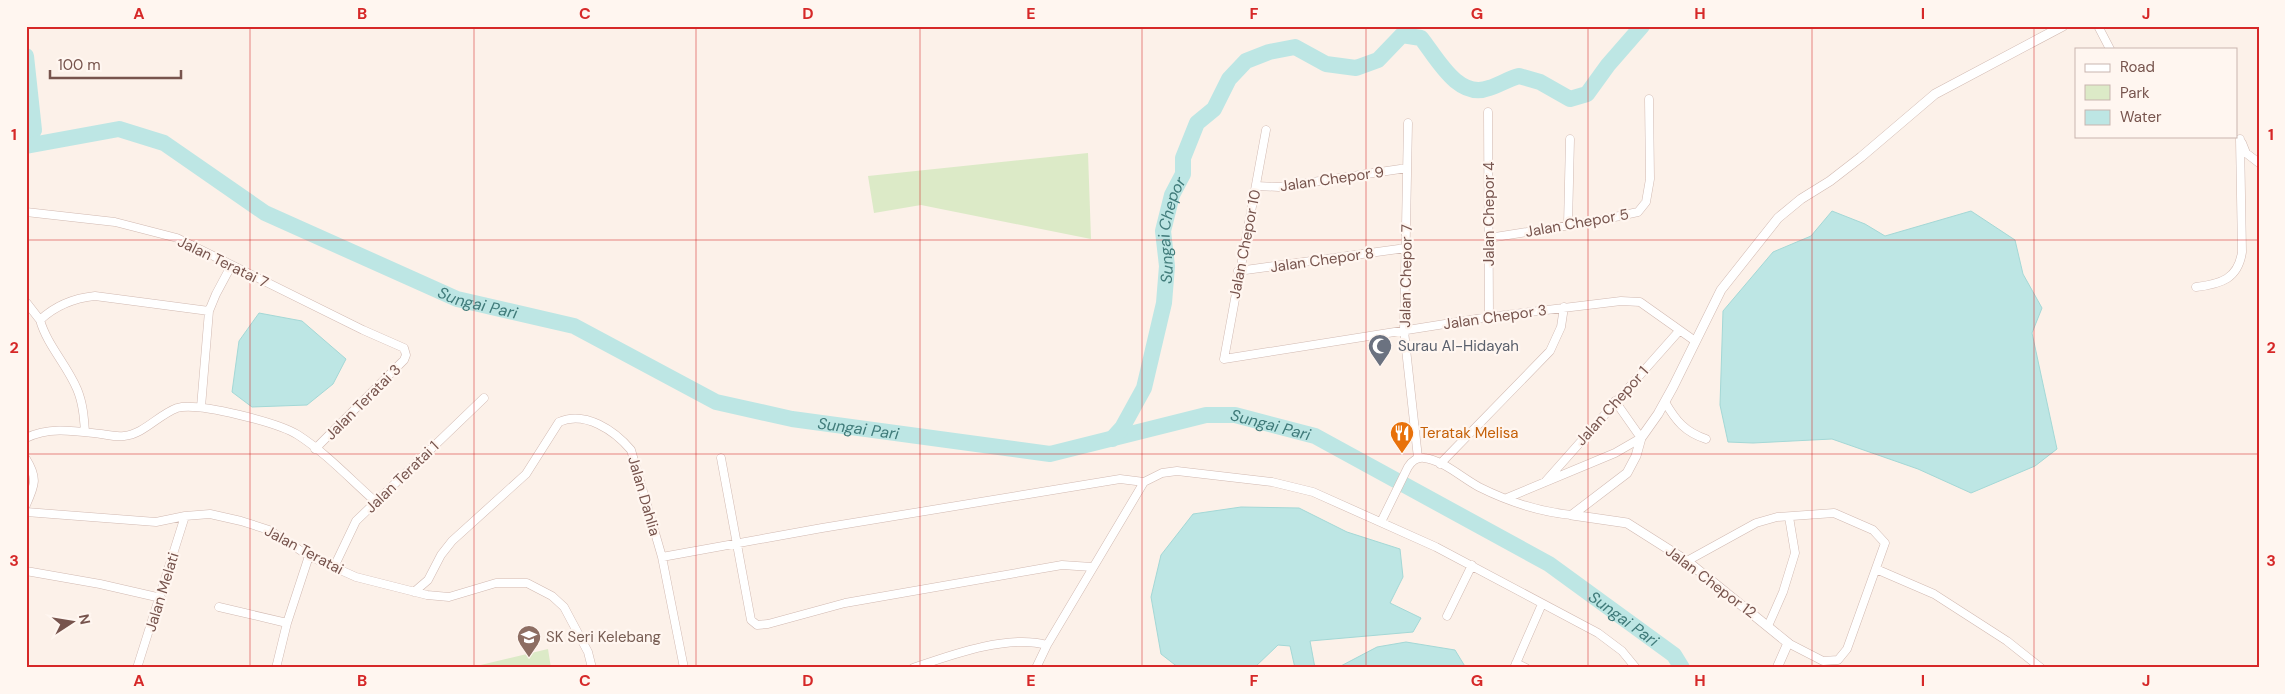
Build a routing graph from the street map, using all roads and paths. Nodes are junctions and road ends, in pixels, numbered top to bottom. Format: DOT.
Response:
graph roads {
  1 [pos="2063,26"];
  2 [pos="2098,26"];
  3 [pos="2109,48"];
  4 [pos="1650,99"];
  5 [pos="1488,112"];
  6 [pos="1408,123"];
  7 [pos="1266,130"];
  8 [pos="2238,138"];
  9 [pos="1570,139"];
  10 [pos="2259,163"];
  11 [pos="1407,168"];
  12 [pos="1256,186"];
  13 [pos="26,212"];
  14 [pos="1568,224"];
  15 [pos="1489,238"];
  16 [pos="1406,248"];
  17 [pos="231,266"];
  18 [pos="1238,271"];
  19 [pos="2196,287"];
  20 [pos="26,302"];
  21 [pos="1564,307"];
  22 [pos="209,311"];
  23 [pos="1489,317"];
  24 [pos="40,320"];
  25 [pos="1404,331"];
  26 [pos="1679,331"];
  27 [pos="1695,341"];
  28 [pos="406,352"];
  29 [pos="1224,359"];
  30 [pos="484,398"];
  31 [pos="1615,401"];
  32 [pos="1665,402"];
  33 [pos="201,407"];
  34 [pos="85,432"];
  35 [pos="26,438"];
  36 [pos="1641,438"];
  37 [pos="1706,438"];
  38 [pos="316,449"];
  39 [pos="26,458"];
  40 [pos="721,458"];
  41 [pos="1418,458"];
  42 [pos="1440,464"];
  43 [pos="1144,482"];
  44 [pos="1545,482"];
  45 [pos="1507,498"];
  46 [pos="376,502"];
  47 [pos="26,505"];
  48 [pos="26,512"];
  49 [pos="1572,515"];
  50 [pos="185,516"];
  51 [pos="1789,517"];
  52 [pos="1381,522"];
  53 [pos="736,544"];
  54 [pos="309,556"];
  55 [pos="662,557"];
  56 [pos="1687,561"];
  57 [pos="1472,565"];
  58 [pos="334,567"];
  59 [pos="1092,567"];
  60 [pos="1876,569"];
  61 [pos="26,571"];
  62 [pos="414,592"];
  63 [pos="161,598"];
  64 [pos="1542,604"];
  65 [pos="219,607"];
  66 [pos="1447,616"];
  67 [pos="287,623"];
  68 [pos="1768,626"];
  69 [pos="1788,643"];
  70 [pos="1047,644"];
  71 [pos="1515,665"];
  72 [pos="137,668"];
  73 [pos="276,668"];
  74 [pos="592,668"];
  75 [pos="684,668"];
  76 [pos="913,668"];
  77 [pos="1036,668"];
  78 [pos="1526,668"];
  79 [pos="1636,668"];
  80 [pos="1777,668"];
  81 [pos="2041,668"];
  1 -- 27 [label="street"];
  2 -- 3 [label="street"];
  4 -- 14 [label="street, Jalan Chepor 5"];
  5 -- 15 [label="street, Jalan Chepor 4"];
  6 -- 11 [label="street, Jalan Chepor 7"];
  7 -- 12 [label="street, Jalan Chepor 10"];
  8 -- 10 [label="street"];
  8 -- 19 [label="street"];
  9 -- 14 [label="street"];
  11 -- 12 [label="street, Jalan Chepor 9"];
  11 -- 16 [label="street, Jalan Chepor 7"];
  12 -- 18 [label="street, Jalan Chepor 10"];
  13 -- 17 [label="street, Jalan Teratai 7"];
  14 -- 15 [label="street, Jalan Chepor 5"];
  15 -- 23 [label="street, Jalan Chepor 4"];
  16 -- 18 [label="street, Jalan Chepor 8"];
  16 -- 25 [label="street, Jalan Chepor 7"];
  17 -- 22 [label="street"];
  17 -- 28 [label="street, Jalan Teratai 7"];
  18 -- 29 [label="street, Jalan Chepor 10"];
  20 -- 24 [label="street"];
  21 -- 23 [label="street, Jalan Chepor 3"];
  21 -- 26 [label="street, Jalan Chepor 3"];
  21 -- 42 [label="street"];
  22 -- 24 [label="street"];
  22 -- 33 [label="street"];
  23 -- 25 [label="street, Jalan Chepor 3"];
  24 -- 34 [label="street"];
  25 -- 29 [label="street, Jalan Chepor 3"];
  25 -- 41 [label="street, Jalan Chepor 7"];
  26 -- 27 [label="street, Jalan Chepor 3"];
  26 -- 31 [label="street, Jalan Chepor 1"];
  27 -- 32 [label="street"];
  28 -- 38 [label="street, Jalan Teratai 3"];
  30 -- 46 [label="street, Jalan Teratai 1"];
  31 -- 36 [label="street"];
  31 -- 44 [label="street, Jalan Chepor 1"];
  32 -- 36 [label="street"];
  32 -- 37 [label="street"];
  33 -- 34 [label="street"];
  33 -- 38 [label="street"];
  34 -- 35 [label="street"];
  36 -- 44 [label="street, Jalan Chepor 1"];
  36 -- 49 [label="street"];
  38 -- 46 [label="street"];
  39 -- 47 [label="street"];
  40 -- 53 [label="street"];
  41 -- 42 [label="street"];
  41 -- 52 [label="street"];
  42 -- 45 [label="street"];
  43 -- 52 [label="street"];
  43 -- 53 [label="street"];
  43 -- 59 [label="street"];
  44 -- 45 [label="street, Jalan Chepor 1"];
  45 -- 49 [label="street"];
  46 -- 58 [label="street, Jalan Teratai 1"];
  48 -- 50 [label="street, Jalan Teratai"];
  49 -- 56 [label="street, Jalan Chepor 12"];
  50 -- 54 [label="street, Jalan Teratai"];
  50 -- 63 [label="street, Jalan Melati"];
  51 -- 56 [label="street"];
  51 -- 60 [label="street"];
  51 -- 68 [label="street"];
  52 -- 57 [label="street"];
  53 -- 55 [label="street"];
  53 -- 59 [label="street"];
  54 -- 58 [label="street, Jalan Teratai"];
  54 -- 67 [label="street"];
  55 -- 62 [label="street, Jalan Dahlia"];
  55 -- 75 [label="street, Jalan Dahlia"];
  56 -- 68 [label="street, Jalan Chepor 12"];
  57 -- 64 [label="street"];
  57 -- 66 [label="street"];
  58 -- 62 [label="street, Jalan Teratai"];
  59 -- 70 [label="street"];
  60 -- 69 [label="street"];
  60 -- 81 [label="street"];
  61 -- 63 [label="street"];
  62 -- 74 [label="street, Jalan Teratai"];
  63 -- 72 [label="street, Jalan Melati"];
  64 -- 71 [label="street"];
  64 -- 79 [label="street"];
  65 -- 67 [label="street"];
  67 -- 73 [label="street"];
  68 -- 69 [label="street, Jalan Chepor 12"];
  69 -- 80 [label="street"];
  70 -- 76 [label="street"];
  70 -- 77 [label="street"];
  71 -- 78 [label="street"];
}
